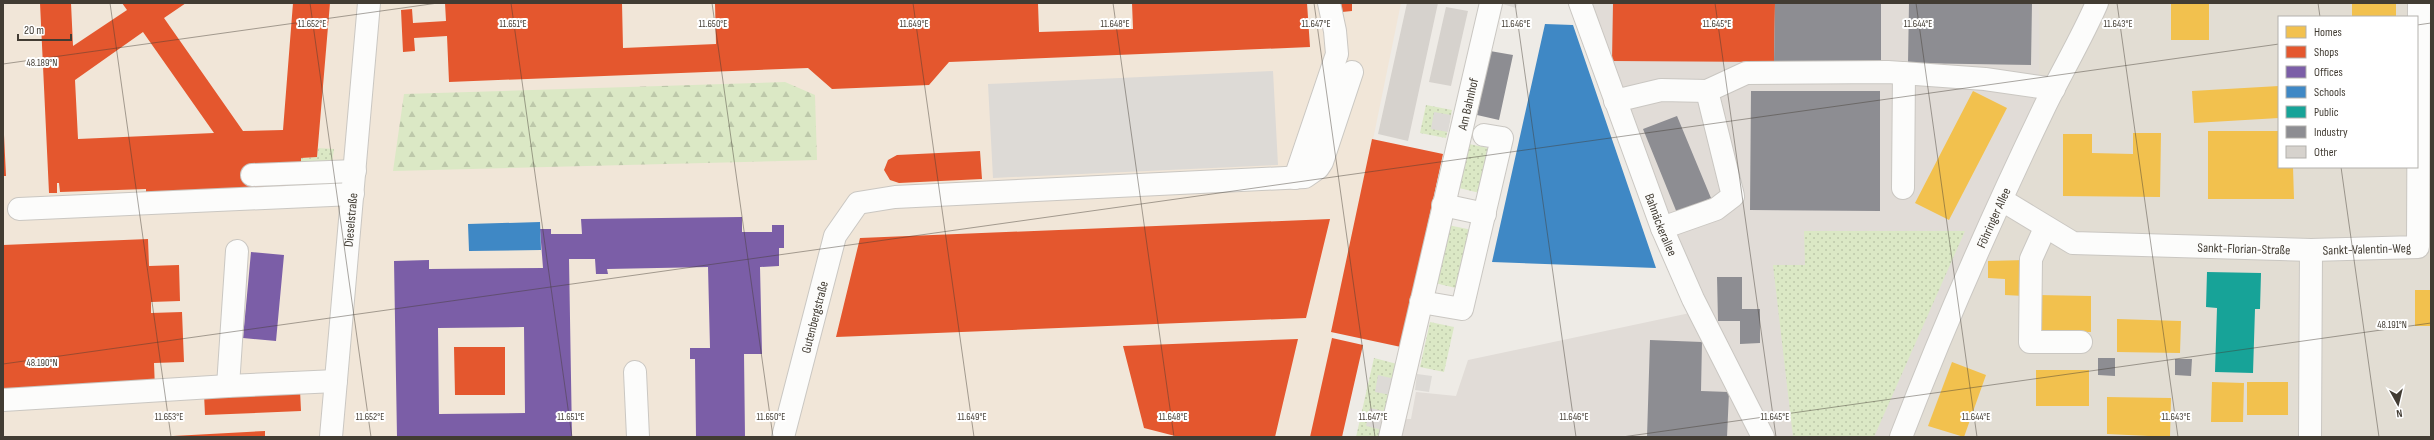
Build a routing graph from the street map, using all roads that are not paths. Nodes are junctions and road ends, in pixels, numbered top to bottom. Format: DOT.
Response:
graph roads {
  1 [pos="369,3"];
  2 [pos="1328,3"];
  3 [pos="1491,3"];
  4 [pos="1580,3"];
  5 [pos="2097,3"];
  6 [pos="2419,3"];
  7 [pos="1352,72"];
  8 [pos="1904,73"];
  9 [pos="2054,89"];
  10 [pos="1707,91"];
  11 [pos="1615,101"];
  12 [pos="1461,129"];
  13 [pos="355,171"];
  14 [pos="252,175"];
  15 [pos="1295,178"];
  16 [pos="1903,188"];
  17 [pos="353,194"];
  18 [pos="2002,200"];
  19 [pos="1443,205"];
  20 [pos="19,209"];
  21 [pos="1485,214"];
  22 [pos="1662,228"];
  23 [pos="2045,228"];
  24 [pos="2312,250"];
  25 [pos="237,251"];
  26 [pos="1421,302"];
  27 [pos="2081,342"];
  28 [pos="635,372"];
  29 [pos="336,382"];
  30 [pos="228,386"];
  31 [pos="3,400"];
  32 [pos="331,437"];
  33 [pos="638,437"];
  34 [pos="783,437"];
  35 [pos="1390,437"];
  36 [pos="1763,437"];
  37 [pos="1902,437"];
  38 [pos="2310,437"];
  1 -- 13 [label="street, Dieselstraße"];
  2 -- 15 [label="street"];
  3 -- 12 [label="street, Am Bahnhof"];
  4 -- 11 [label="street, Bahnäckerallee"];
  5 -- 9 [label="street, Föhringer Allee"];
  6 -- 24 [label="street, Sankt-Valentin-Weg"];
  7 -- 15 [label="street"];
  8 -- 9 [label="street"];
  8 -- 10 [label="street"];
  8 -- 16 [label="street"];
  9 -- 18 [label="street, Föhringer Allee"];
  10 -- 11 [label="street"];
  10 -- 22 [label="street"];
  11 -- 22 [label="street, Bahnäckerallee"];
  12 -- 19 [label="street, Am Bahnhof"];
  12 -- 21 [label="street"];
  13 -- 14 [label="street"];
  13 -- 17 [label="street, Dieselstraße"];
  15 -- 34 [label="street, Gutenbergstraße"];
  17 -- 20 [label="street"];
  17 -- 29 [label="street, Dieselstraße"];
  18 -- 23 [label="street, Sankt-Florian-Straße"];
  18 -- 37 [label="street, Föhringer Allee"];
  19 -- 21 [label="street"];
  19 -- 26 [label="street, Am Bahnhof"];
  21 -- 26 [label="street"];
  22 -- 36 [label="street, Bahnäckerallee"];
  23 -- 24 [label="street, Sankt-Florian-Straße"];
  23 -- 27 [label="street"];
  24 -- 38 [label="street"];
  25 -- 30 [label="street"];
  26 -- 35 [label="street, Am Bahnhof"];
  28 -- 33 [label="street"];
  29 -- 30 [label="street"];
  29 -- 32 [label="street, Dieselstraße"];
  30 -- 31 [label="street"];
}
